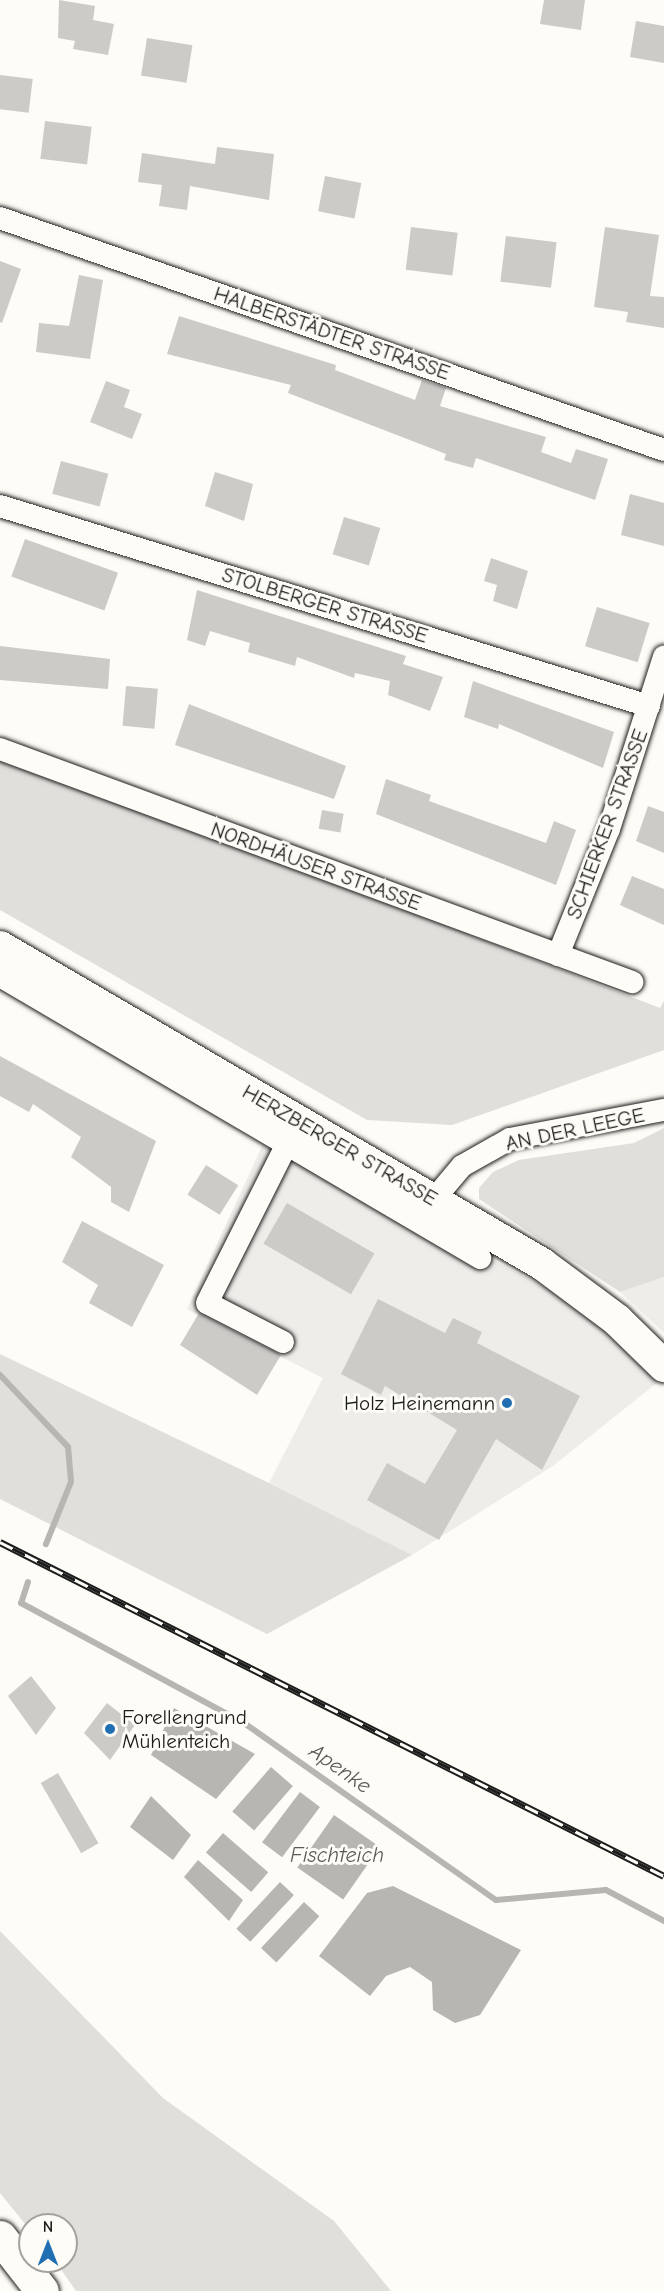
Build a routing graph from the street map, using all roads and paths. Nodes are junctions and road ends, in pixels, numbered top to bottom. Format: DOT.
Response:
graph roads {
  1 [pos="0,218"];
  2 [pos="664,450"];
  3 [pos="0,506"];
  4 [pos="664,657"];
  5 [pos="649,706"];
  6 [pos="0,749"];
  7 [pos="0,947"];
  8 [pos="558,955"];
  9 [pos="0,976"];
  10 [pos="632,982"];
  11 [pos="664,1110"];
  12 [pos="287,1144"];
  13 [pos="435,1198"];
  14 [pos="480,1258"];
  15 [pos="283,1342"];
  16 [pos="664,1366"];
  17 [pos="0,2237"];
  18 [pos="42,2291"];
  1 -- 2 [label="street, HALBERSTÄDTER STRASSE"];
  3 -- 5 [label="street, STOLBERGER STRASSE"];
  4 -- 5 [label="street, SCHIERKER STRASSE"];
  5 -- 8 [label="street, SCHIERKER STRASSE"];
  6 -- 8 [label="street, NORDHÄUSER STRASSE"];
  7 -- 13 [label="street, HERZBERGER STRASSE"];
  8 -- 10 [label="street, NORDHÄUSER STRASSE"];
  9 -- 12 [label="street, HERZBERGER STRASSE"];
  11 -- 13 [label="street, AN DER LEEGE"];
  12 -- 14 [label="street, HERZBERGER STRASSE"];
  12 -- 15 [label="street, HERZBERGER STRASSE"];
  13 -- 16 [label="street, HERZBERGER STRASSE"];
  17 -- 18 [label="highway"];
}
